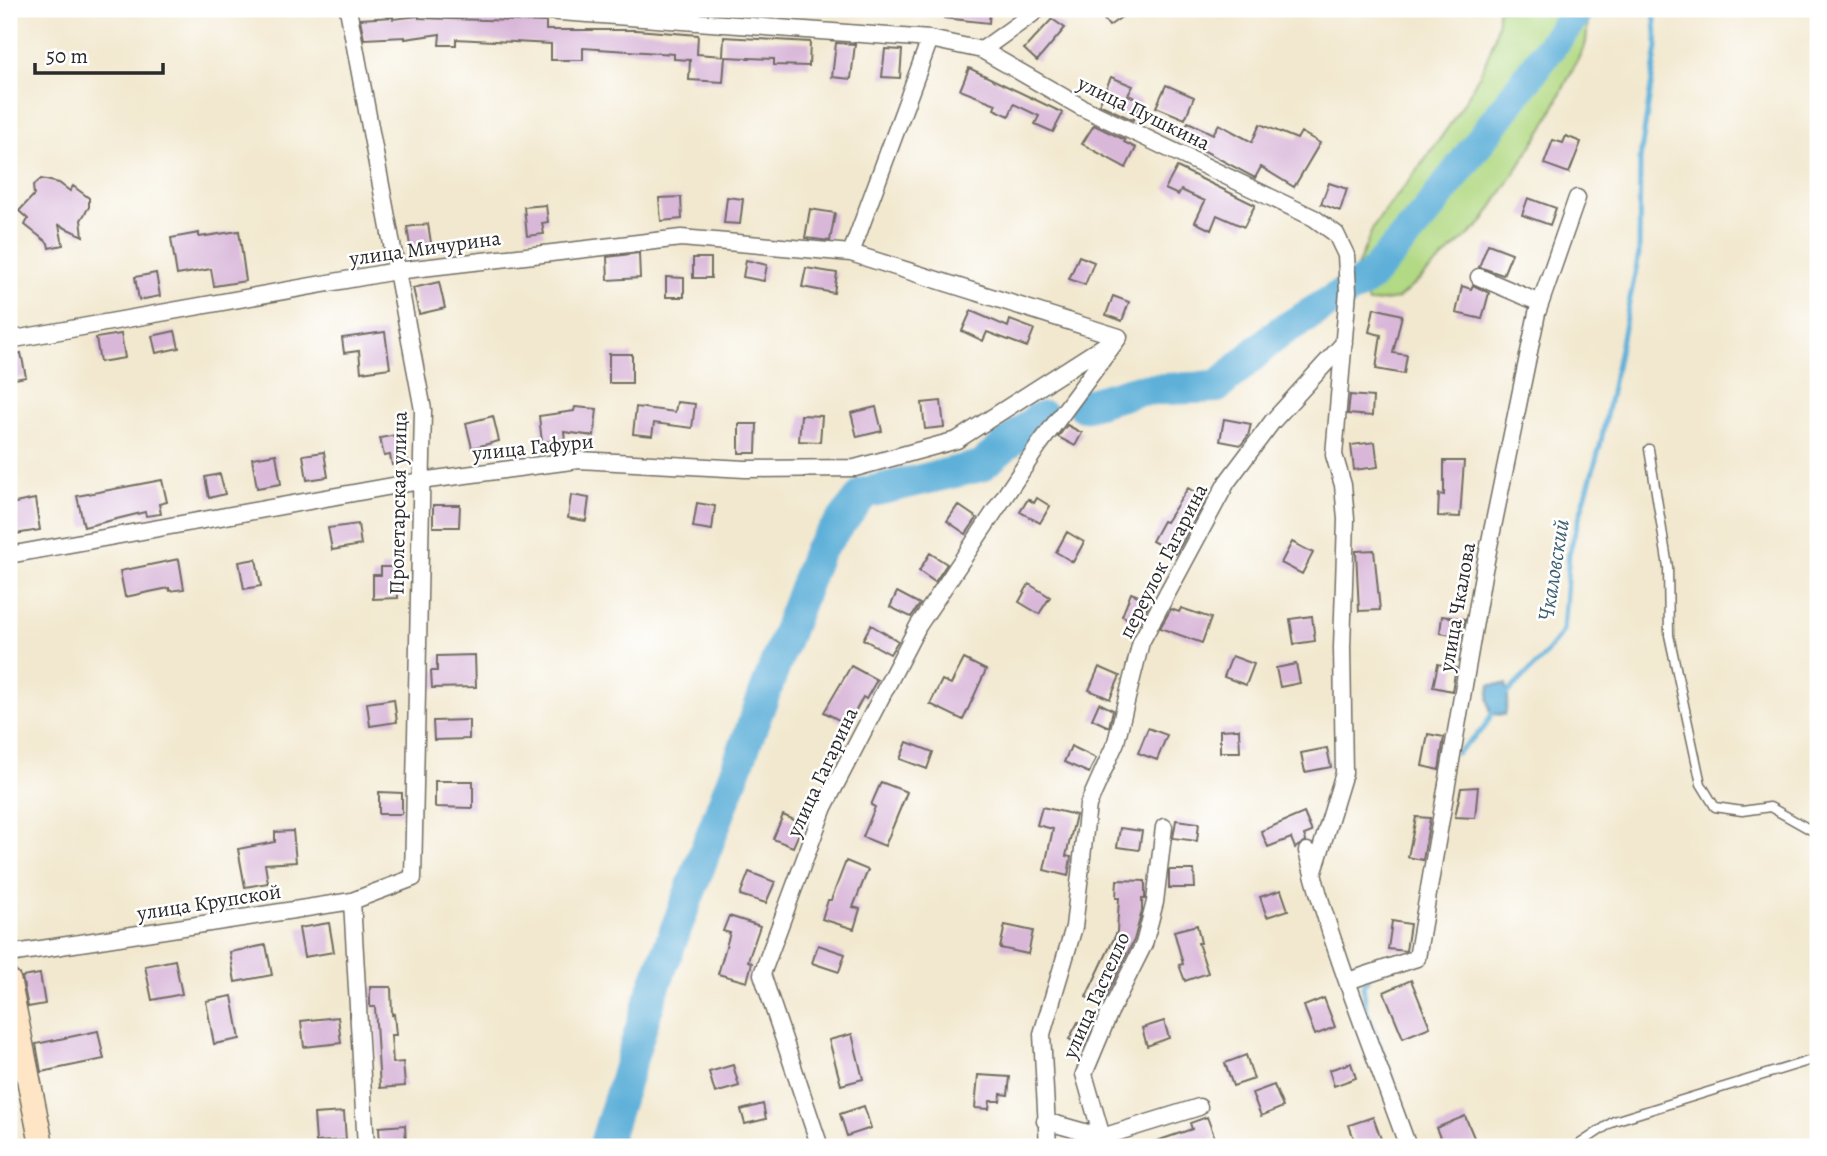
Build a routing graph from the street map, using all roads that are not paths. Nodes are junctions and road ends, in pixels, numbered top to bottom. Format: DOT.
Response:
graph roads {
  1 [pos="348,9"];
  2 [pos="519,9"];
  3 [pos="1039,9"];
  4 [pos="930,39"];
  5 [pos="982,50"];
  6 [pos="1577,198"];
  7 [pos="850,253"];
  8 [pos="396,271"];
  9 [pos="1479,277"];
  10 [pos="1540,303"];
  11 [pos="1119,337"];
  12 [pos="9,340"];
  13 [pos="1344,343"];
  14 [pos="1650,449"];
  15 [pos="420,481"];
  16 [pos="9,555"];
  17 [pos="1164,827"];
  18 [pos="1818,834"];
  19 [pos="1307,851"];
  20 [pos="1313,875"];
  21 [pos="413,878"];
  22 [pos="352,901"];
  23 [pos="9,954"];
  24 [pos="9,981"];
  25 [pos="1348,981"];
  26 [pos="1818,1058"];
  27 [pos="1199,1107"];
  28 [pos="1045,1121"];
  29 [pos="1104,1142"];
  30 [pos="42,1147"];
  31 [pos="366,1147"];
  32 [pos="820,1147"];
  33 [pos="1048,1147"];
  34 [pos="1408,1147"];
  35 [pos="1575,1147"];
  1 -- 8 [label="street, Пролетарская улица"];
  2 -- 4 [label="street, улица Пушкина"];
  3 -- 5 [label="street"];
  4 -- 5 [label="street, улица Пушкина"];
  4 -- 7 [label="street"];
  5 -- 13 [label="street, улица Пушкина"];
  6 -- 10 [label="street, улица Чкалова"];
  7 -- 8 [label="street, улица Мичурина"];
  7 -- 11 [label="street, улица Мичурина"];
  8 -- 12 [label="street, улица Мичурина"];
  8 -- 15 [label="street, Пролетарская улица"];
  9 -- 10 [label="street"];
  10 -- 25 [label="street, улица Чкалова"];
  11 -- 15 [label="street, улица Гафури"];
  11 -- 32 [label="street, улица Гагарина"];
  13 -- 20 [label="street"];
  13 -- 28 [label="street, переулок Гагарина"];
  14 -- 18 [label="lane"];
  15 -- 16 [label="street, улица Гафури"];
  15 -- 21 [label="street, Пролетарская улица"];
  17 -- 29 [label="street, улица Гастелло"];
  19 -- 20 [label="street"];
  20 -- 25 [label="street"];
  21 -- 22 [label="street, улица Крупской"];
  22 -- 23 [label="street, улица Крупской"];
  22 -- 31 [label="street"];
  24 -- 30 [label="street"];
  25 -- 34 [label="street"];
  26 -- 35 [label="lane"];
  27 -- 29 [label="street"];
  28 -- 29 [label="street"];
  28 -- 33 [label="street, переулок Гагарина"];
}
